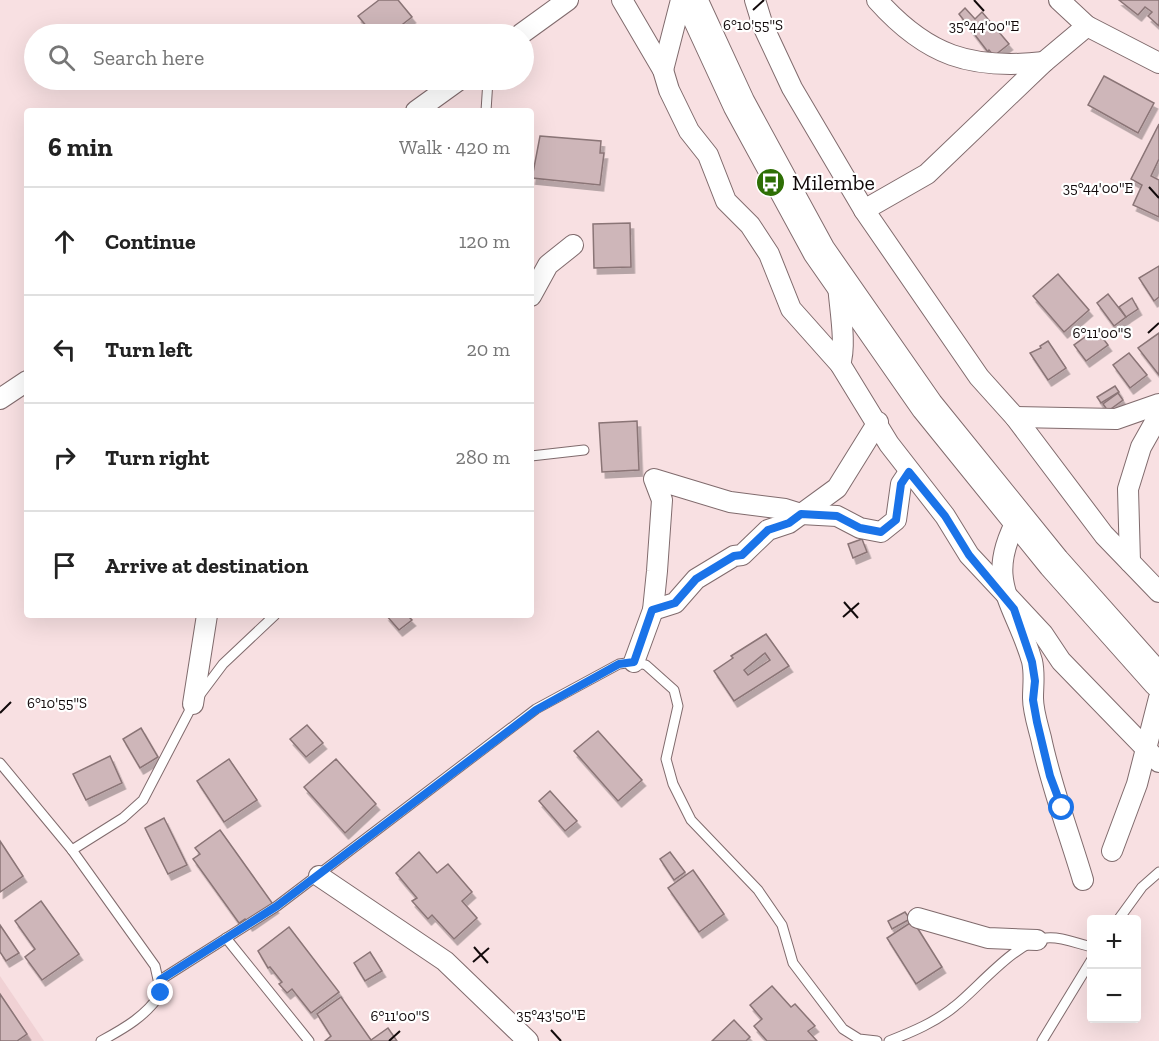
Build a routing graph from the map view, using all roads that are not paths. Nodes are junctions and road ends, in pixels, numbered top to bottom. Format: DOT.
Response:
graph roads {
  1 [pos="568,0"];
  2 [pos="622,0"];
  3 [pos="681,0"];
  4 [pos="691,0"];
  5 [pos="755,0"];
  6 [pos="877,0"];
  7 [pos="1059,0"];
  8 [pos="534,25"];
  9 [pos="1087,27"];
  10 [pos="1044,62"];
  11 [pos="1159,63"];
  12 [pos="663,70"];
  13 [pos="445,90"];
  14 [pos="487,90"];
  15 [pos="420,108"];
  16 [pos="486,108"];
  17 [pos="864,210"];
  18 [pos="573,245"];
  19 [pos="838,278"];
  20 [pos="534,291"];
  21 [pos="840,364"];
  22 [pos="24,383"];
  23 [pos="0,399"];
  24 [pos="1159,404"];
  25 [pos="1159,415"];
  26 [pos="1015,417"];
  27 [pos="878,422"];
  28 [pos="584,450"];
  29 [pos="534,456"];
  30 [pos="909,472"];
  31 [pos="801,514"];
  32 [pos="1018,518"];
  33 [pos="1130,562"];
  34 [pos="1159,592"];
  35 [pos="1005,596"];
  36 [pos="652,610"];
  37 [pos="207,618"];
  38 [pos="272,618"];
  39 [pos="634,662"];
  40 [pos="1159,681"];
  41 [pos="1159,698"];
  42 [pos="193,704"];
  43 [pos="1153,756"];
  44 [pos="0,763"];
  45 [pos="72,850"];
  46 [pos="1112,851"];
  47 [pos="1159,872"];
  48 [pos="319,876"];
  49 [pos="1083,879"];
  50 [pos="1122,915"];
  51 [pos="918,918"];
  52 [pos="226,938"];
  53 [pos="1037,940"];
  54 [pos="1087,946"];
  55 [pos="1087,967"];
  56 [pos="160,980"];
  57 [pos="101,1041"];
  58 [pos="309,1041"];
  59 [pos="528,1041"];
  60 [pos="877,1041"];
  61 [pos="889,1041"];
  62 [pos="1042,1041"];
  1 -- 8 [label="street"];
  2 -- 12 [label="street"];
  3 -- 12 [label="street"];
  4 -- 19 [label="highway"];
  5 -- 17 [label="street"];
  6 -- 10 [label="street"];
  7 -- 9 [label="street"];
  9 -- 10 [label="street"];
  9 -- 11 [label="street"];
  10 -- 17 [label="street"];
  12 -- 21 [label="street"];
  13 -- 15 [label="street"];
  14 -- 16 [label="lane"];
  17 -- 26 [label="street"];
  18 -- 20 [label="street"];
  19 -- 21 [label="street"];
  19 -- 32 [label="highway"];
  21 -- 27 [label="street"];
  22 -- 23 [label="street"];
  24 -- 26 [label="street"];
  25 -- 33 [label="street"];
  26 -- 33 [label="street"];
  27 -- 30 [label="street"];
  27 -- 31 [label="street"];
  28 -- 29 [label="lane"];
  30 -- 31 [label="street"];
  30 -- 35 [label="street"];
  31 -- 36 [label="street"];
  31 -- 36 [label="street"];
  32 -- 35 [label="street"];
  32 -- 40 [label="highway"];
  33 -- 34 [label="street"];
  35 -- 43 [label="street"];
  35 -- 49 [label="street"];
  36 -- 39 [label="street"];
  37 -- 42 [label="street"];
  38 -- 42 [label="lane"];
  39 -- 48 [label="lane"];
  39 -- 60 [label="lane"];
  41 -- 43 [label="street"];
  42 -- 45 [label="lane"];
  43 -- 46 [label="street"];
  44 -- 45 [label="lane"];
  45 -- 56 [label="lane"];
  47 -- 50 [label="lane"];
  48 -- 52 [label="lane"];
  48 -- 59 [label="street"];
  51 -- 53 [label="street"];
  52 -- 56 [label="lane"];
  52 -- 58 [label="lane"];
  53 -- 54 [label="lane"];
  53 -- 61 [label="lane"];
  55 -- 62 [label="lane"];
  56 -- 57 [label="lane"];
}
